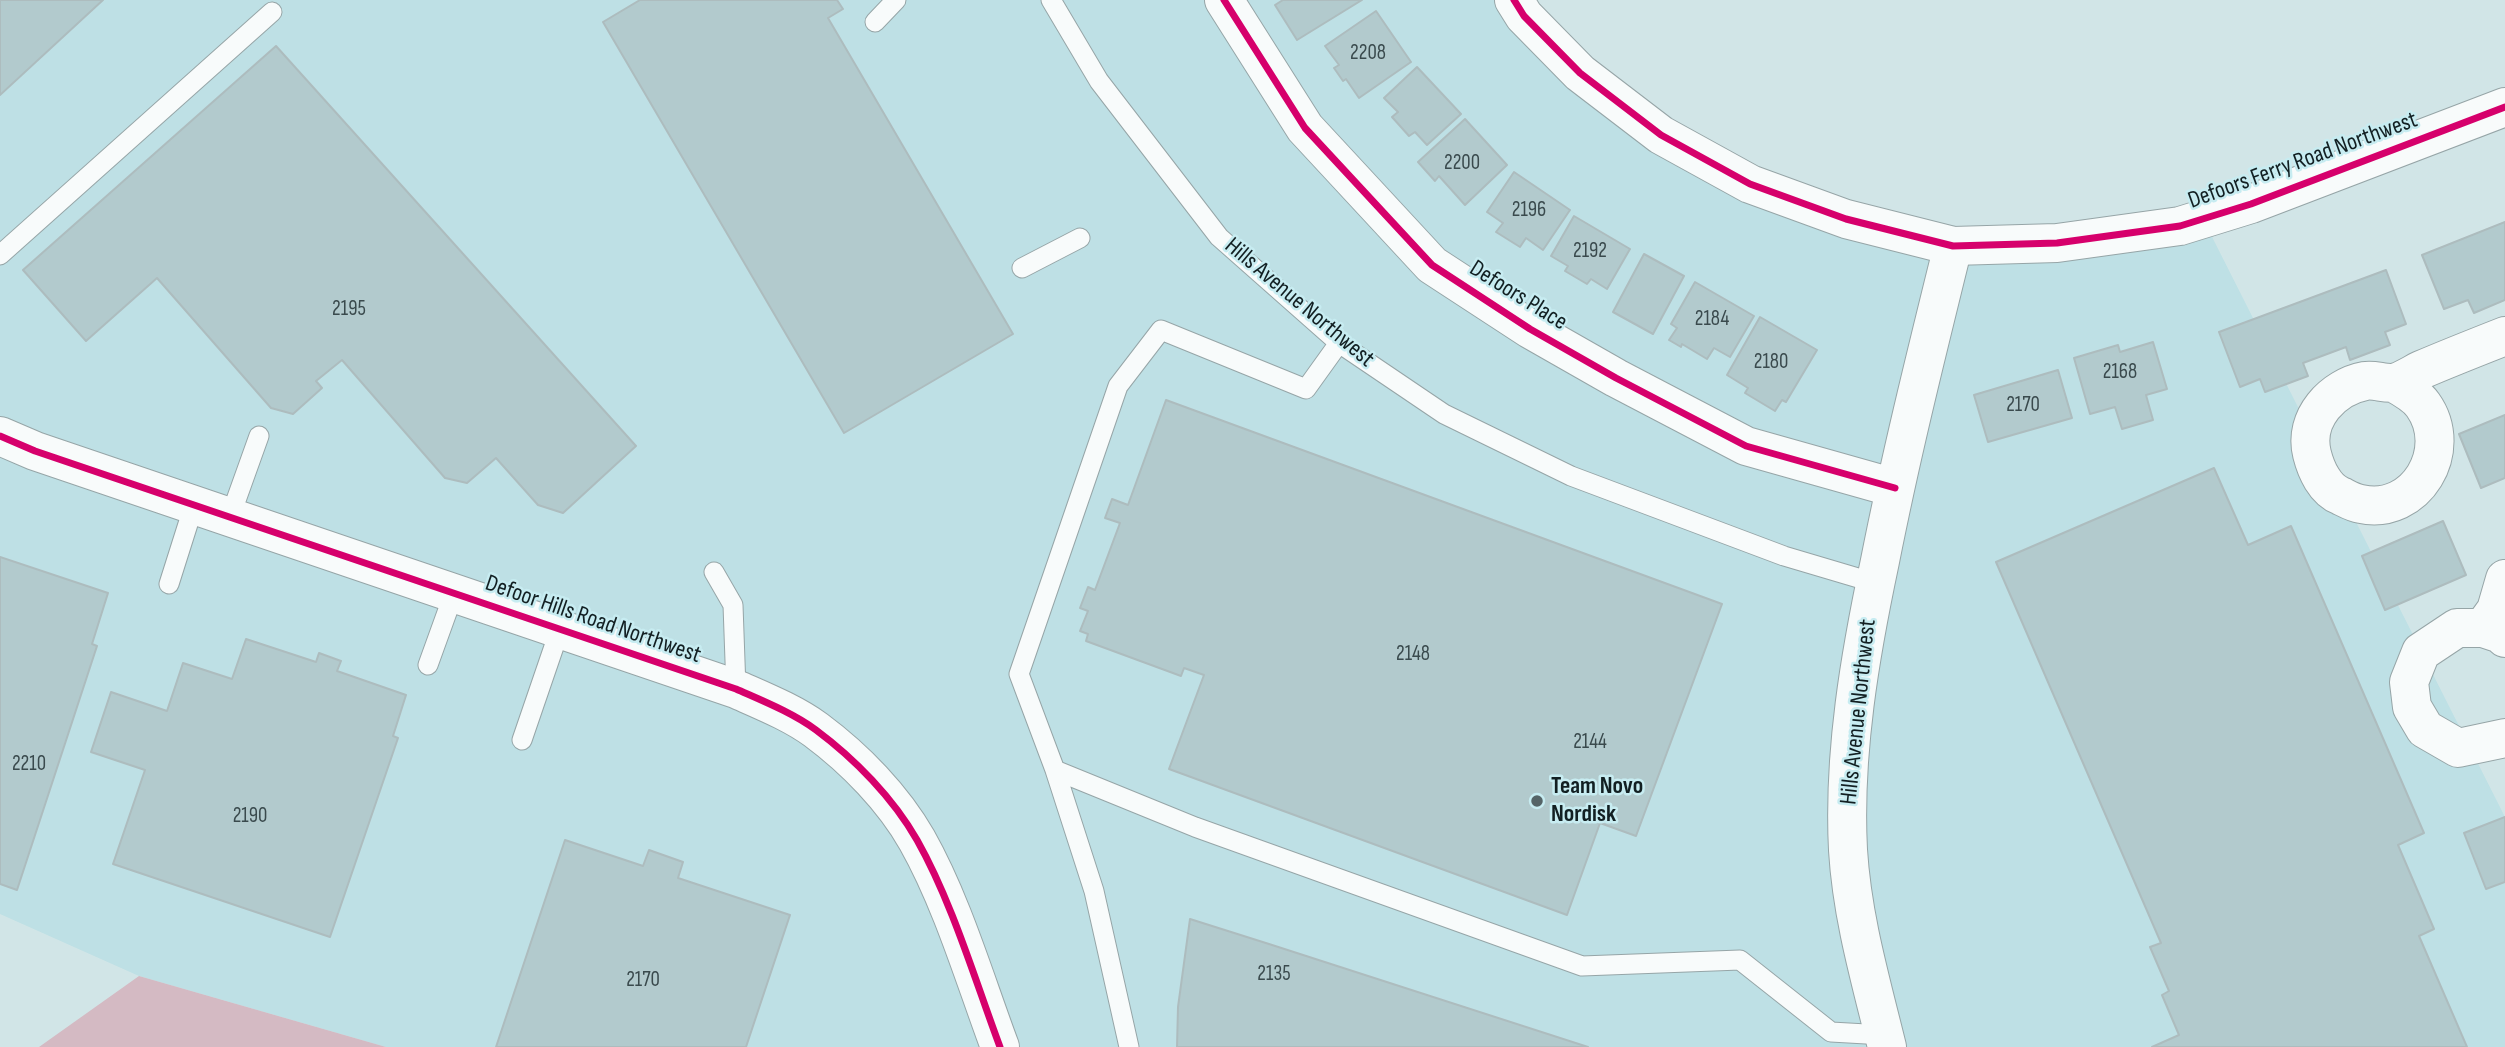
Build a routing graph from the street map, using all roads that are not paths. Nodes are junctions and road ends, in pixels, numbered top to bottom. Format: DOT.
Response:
graph roads {
  1 [pos="896,0"];
  2 [pos="1051,0"];
  3 [pos="1224,0"];
  4 [pos="1514,0"];
  5 [pos="272,12"];
  6 [pos="875,22"];
  7 [pos="2505,107"];
  8 [pos="1080,238"];
  9 [pos="1952,246"];
  10 [pos="0,255"];
  11 [pos="1022,268"];
  12 [pos="2505,336"];
  13 [pos="1339,343"];
  14 [pos="2394,383"];
  15 [pos="0,436"];
  16 [pos="258,436"];
  17 [pos="1895,488"];
  18 [pos="194,505"];
  19 [pos="230,517"];
  20 [pos="714,572"];
  21 [pos="2505,579"];
  22 [pos="1875,583"];
  23 [pos="169,584"];
  24 [pos="454,593"];
  25 [pos="560,629"];
  26 [pos="2494,633"];
  27 [pos="428,665"];
  28 [pos="736,689"];
  29 [pos="2505,738"];
  30 [pos="522,740"];
  31 [pos="1055,770"];
  32 [pos="1886,1041"];
  33 [pos="1000,1047"];
  34 [pos="1129,1047"];
  1 -- 6 [label="lane"];
  2 -- 13 [label="lane, Hills Avenue Northwest"];
  3 -- 17 [label="street, Defoors Place"];
  4 -- 9 [label="street, Defoors Ferry Road Northwest"];
  5 -- 10 [label="lane"];
  7 -- 9 [label="street, Defoors Ferry Road Northwest"];
  8 -- 11 [label="lane"];
  9 -- 17 [label="street, Hills Avenue Northwest"];
  12 -- 14 [label="street"];
  13 -- 22 [label="lane, Hills Avenue Northwest"];
  13 -- 31 [label="lane"];
  15 -- 18 [label="street, Defoor Hills Road Northwest"];
  16 -- 19 [label="lane"];
  17 -- 22 [label="street, Hills Avenue Northwest"];
  18 -- 19 [label="street, Defoor Hills Road Northwest"];
  18 -- 23 [label="lane"];
  19 -- 24 [label="street, Defoor Hills Road Northwest"];
  20 -- 28 [label="lane"];
  21 -- 26 [label="street"];
  22 -- 32 [label="street, Hills Avenue Northwest"];
  24 -- 25 [label="street, Defoor Hills Road Northwest"];
  24 -- 27 [label="lane"];
  25 -- 28 [label="street, Defoor Hills Road Northwest"];
  25 -- 30 [label="lane"];
  26 -- 29 [label="street"];
  28 -- 33 [label="street, Defoor Hills Road Northwest"];
  31 -- 32 [label="lane"];
  31 -- 34 [label="lane"];
}
